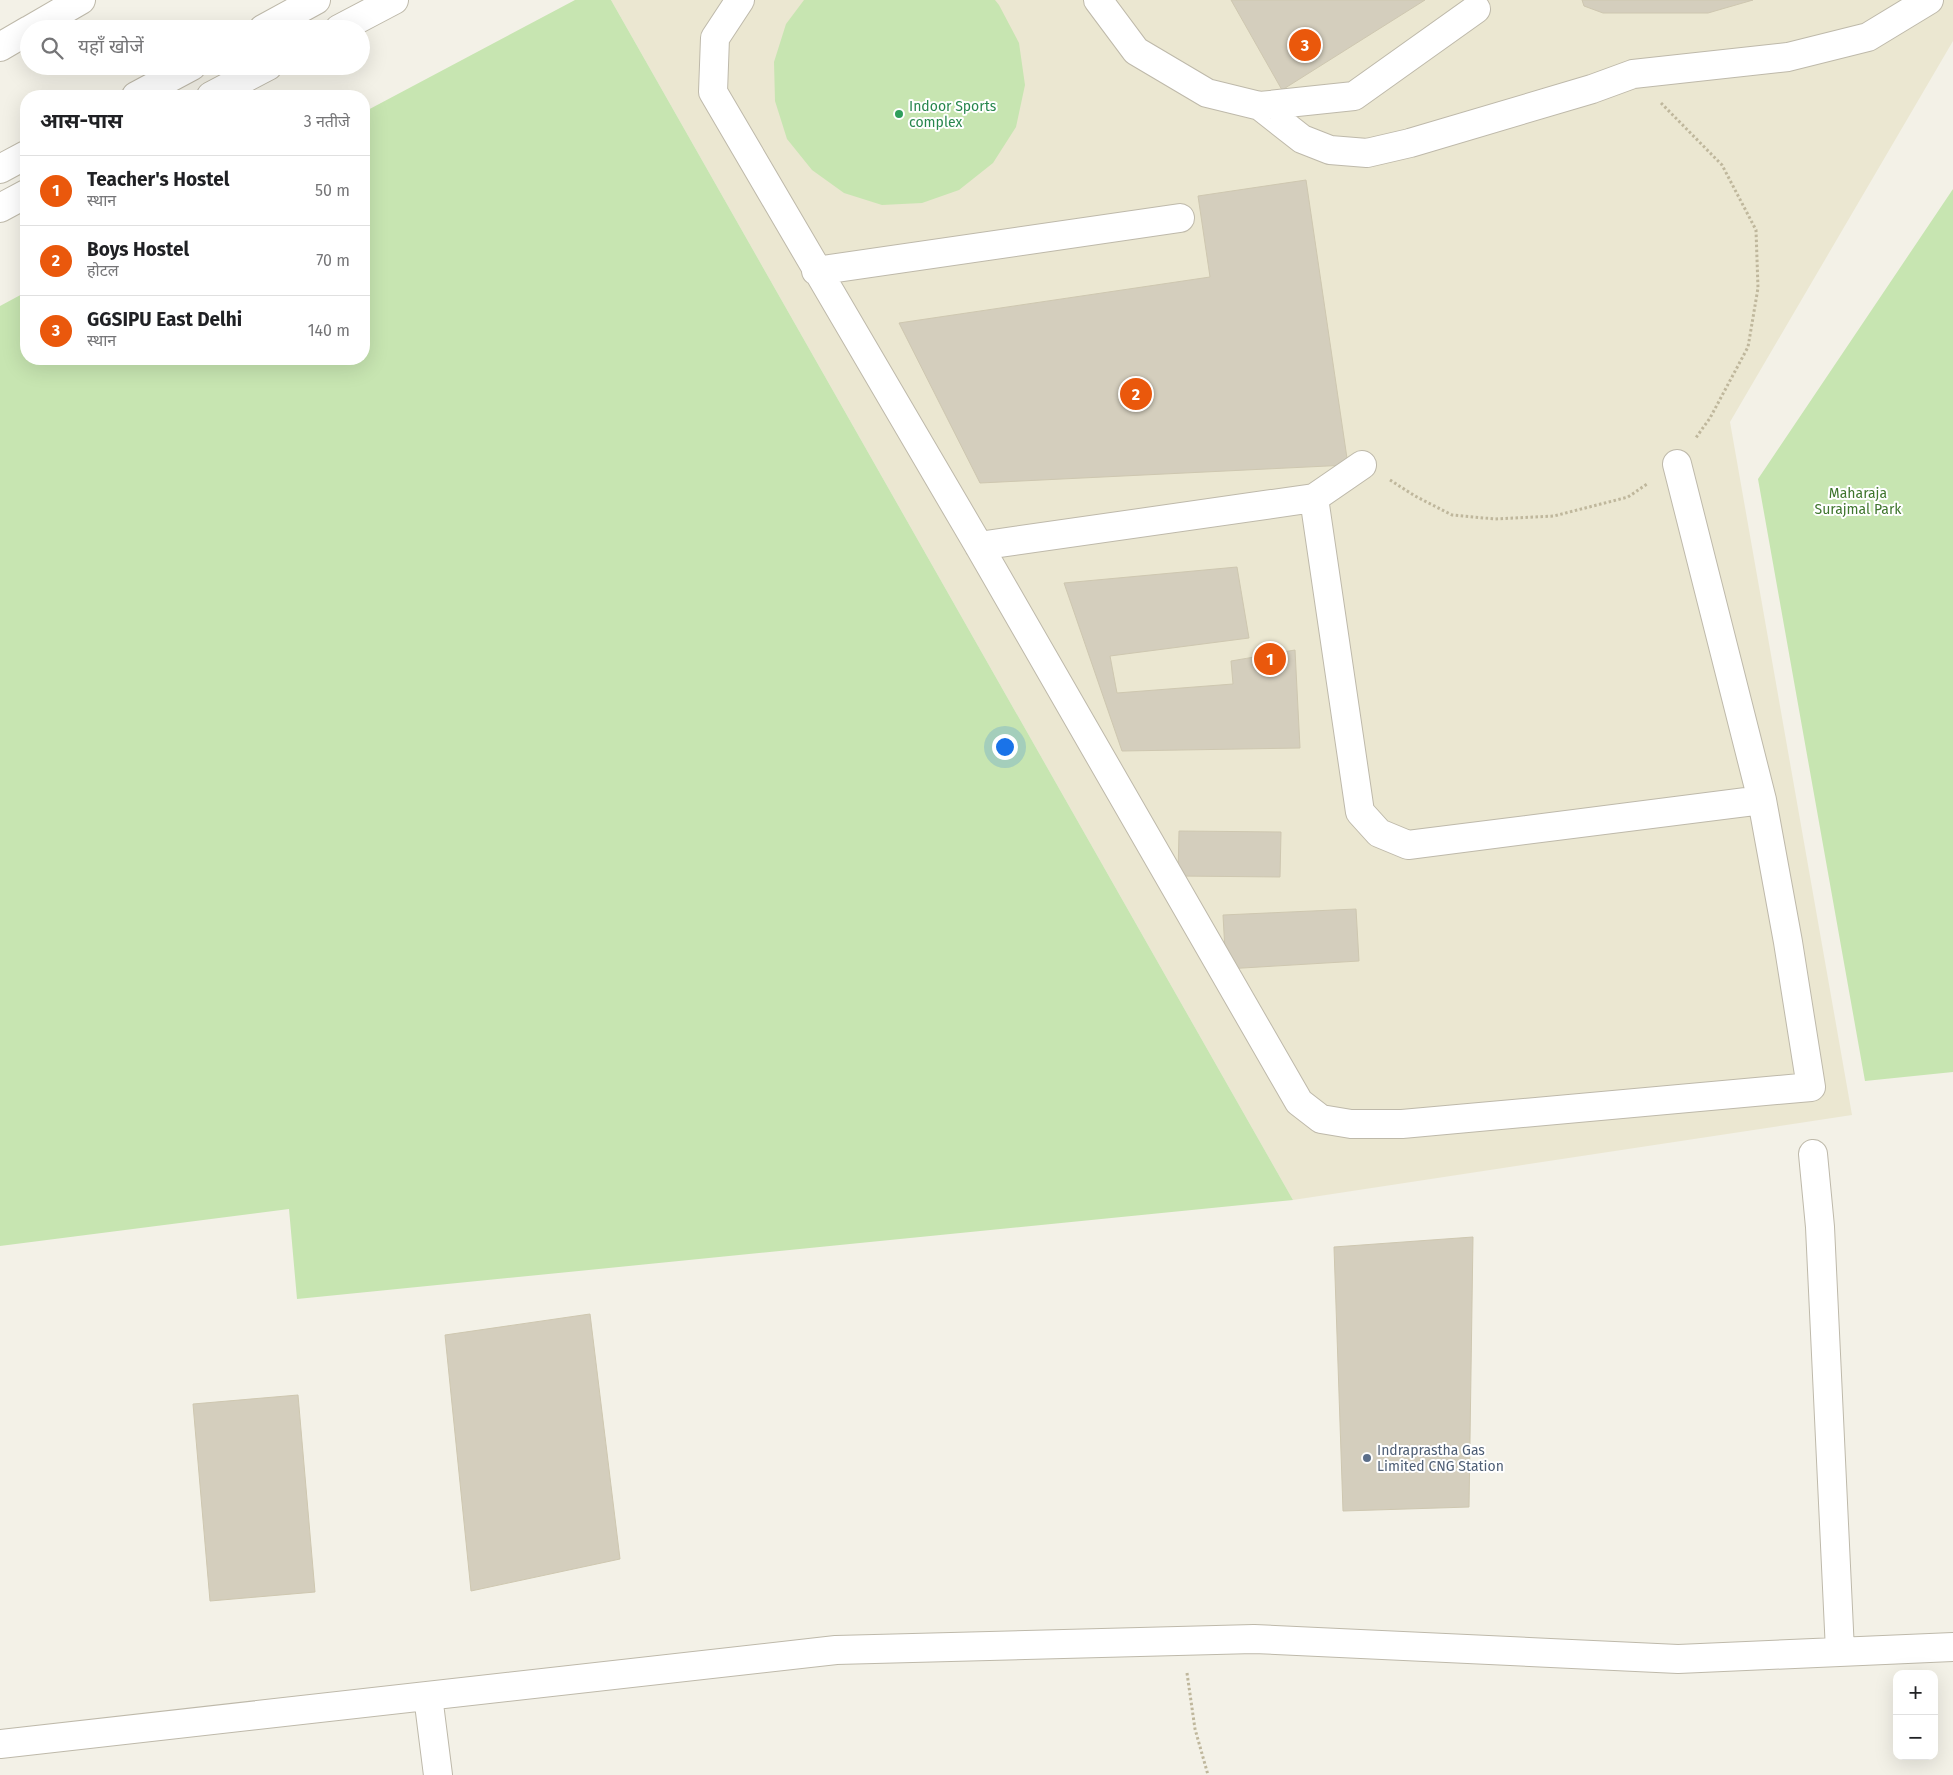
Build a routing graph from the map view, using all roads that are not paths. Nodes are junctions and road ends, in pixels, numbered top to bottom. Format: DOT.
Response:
graph roads {
  1 [pos="81,0"];
  2 [pos="316,0"];
  3 [pos="394,0"];
  4 [pos="740,0"];
  5 [pos="1098,0"];
  6 [pos="1929,0"];
  7 [pos="1476,9"];
  8 [pos="46,20"];
  9 [pos="279,20"];
  10 [pos="356,20"];
  11 [pos="20,35"];
  12 [pos="0,47"];
  13 [pos="175,75"];
  14 [pos="251,75"];
  15 [pos="147,90"];
  16 [pos="222,90"];
  17 [pos="1260,106"];
  18 [pos="20,158"];
  19 [pos="0,169"];
  20 [pos="20,197"];
  21 [pos="0,208"];
  22 [pos="1180,218"];
  23 [pos="816,271"];
  24 [pos="1677,464"];
  25 [pos="1362,465"];
  26 [pos="1314,498"];
  27 [pos="980,546"];
  28 [pos="1762,800"];
  29 [pos="1813,1154"];
  30 [pos="1953,1646"];
  31 [pos="1840,1652"];
  32 [pos="428,1696"];
  33 [pos="0,1744"];
  34 [pos="438,1775"];
  1 -- 8 [label="street"];
  2 -- 9 [label="street"];
  3 -- 10 [label="street"];
  4 -- 23 [label="street"];
  5 -- 17 [label="street"];
  6 -- 17 [label="street"];
  7 -- 17 [label="street"];
  11 -- 12 [label="street"];
  13 -- 15 [label="street"];
  14 -- 16 [label="street"];
  18 -- 19 [label="street"];
  20 -- 21 [label="street"];
  22 -- 23 [label="street"];
  23 -- 27 [label="street"];
  24 -- 28 [label="street"];
  25 -- 26 [label="street"];
  26 -- 27 [label="street"];
  26 -- 28 [label="street"];
  27 -- 28 [label="street"];
  29 -- 31 [label="street"];
  30 -- 31 [label="street"];
  31 -- 32 [label="street"];
  32 -- 33 [label="street"];
  32 -- 34 [label="street"];
}
